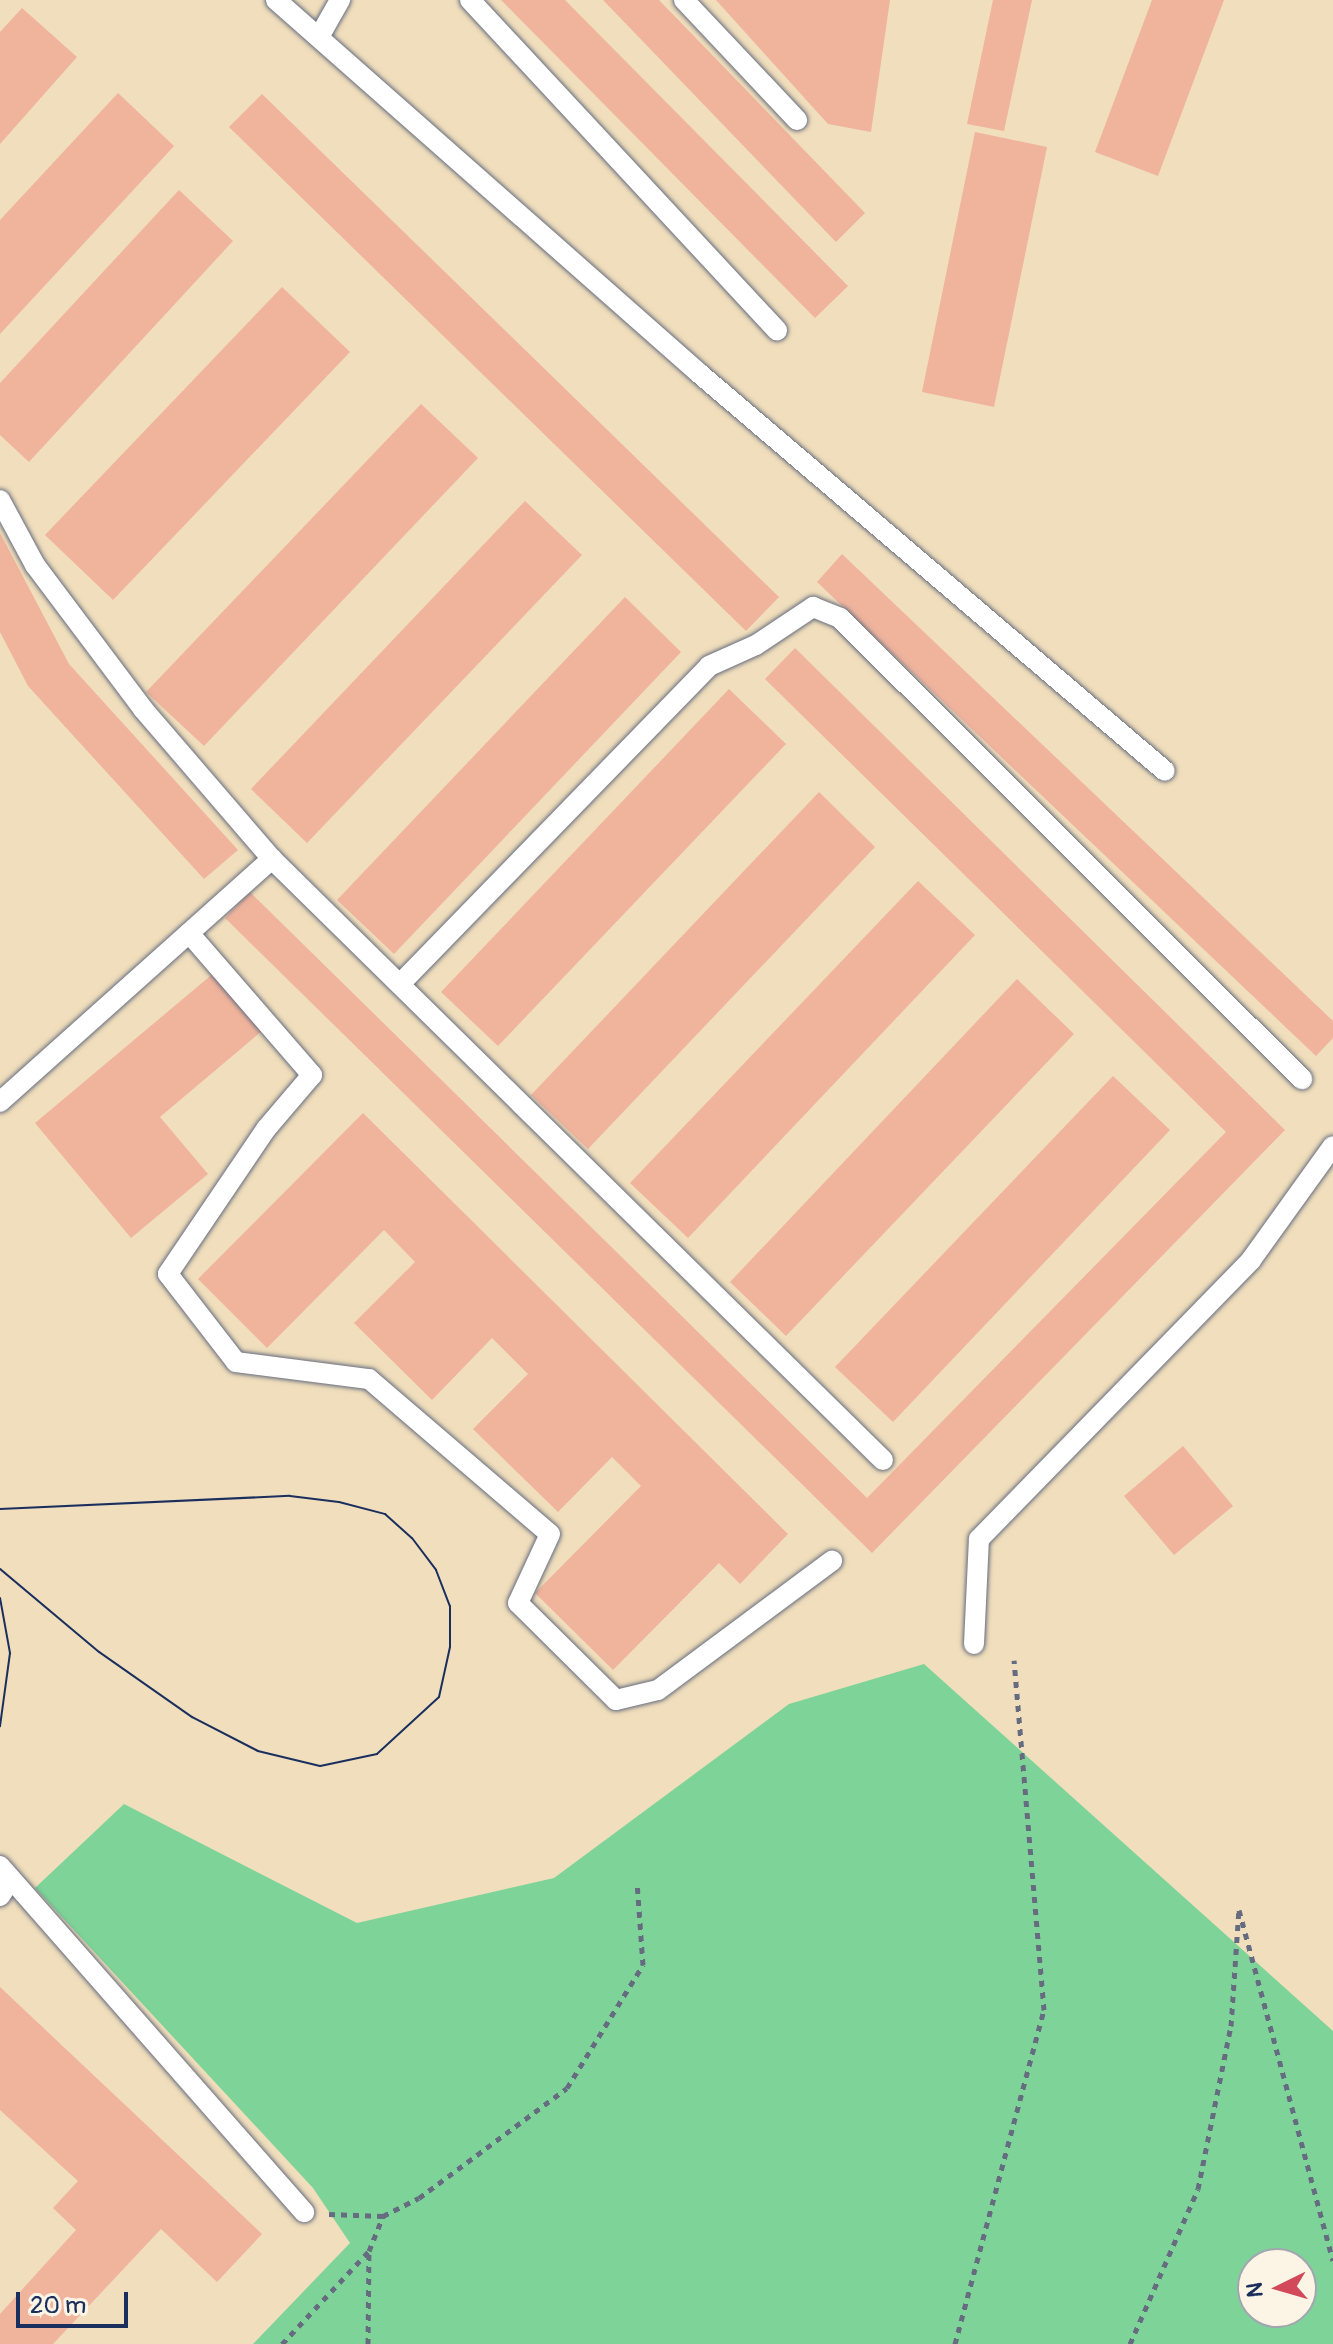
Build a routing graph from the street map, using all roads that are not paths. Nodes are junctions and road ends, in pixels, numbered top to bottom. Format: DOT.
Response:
graph roads {
  1 [pos="276,0"];
  2 [pos="340,0"];
  3 [pos="470,0"];
  4 [pos="684,0"];
  5 [pos="319,37"];
  6 [pos="797,120"];
  7 [pos="777,330"];
  8 [pos="0,500"];
  9 [pos="1165,771"];
  10 [pos="272,859"];
  11 [pos="189,933"];
  12 [pos="400,984"];
  13 [pos="1302,1079"];
  14 [pos="0,1102"];
  15 [pos="1333,1146"];
  16 [pos="883,1460"];
  17 [pos="832,1561"];
  18 [pos="974,1644"];
  19 [pos="4,1880"];
  20 [pos="304,2212"];
  1 -- 5 [label="lane"];
  2 -- 5 [label="lane"];
  3 -- 7 [label="lane"];
  4 -- 6 [label="lane"];
  5 -- 9 [label="lane"];
  8 -- 10 [label="lane"];
  10 -- 11 [label="lane"];
  10 -- 12 [label="lane"];
  11 -- 14 [label="lane"];
  11 -- 17 [label="lane"];
  12 -- 13 [label="lane"];
  12 -- 16 [label="lane"];
  15 -- 18 [label="lane"];
  19 -- 20 [label="lane"];
}
